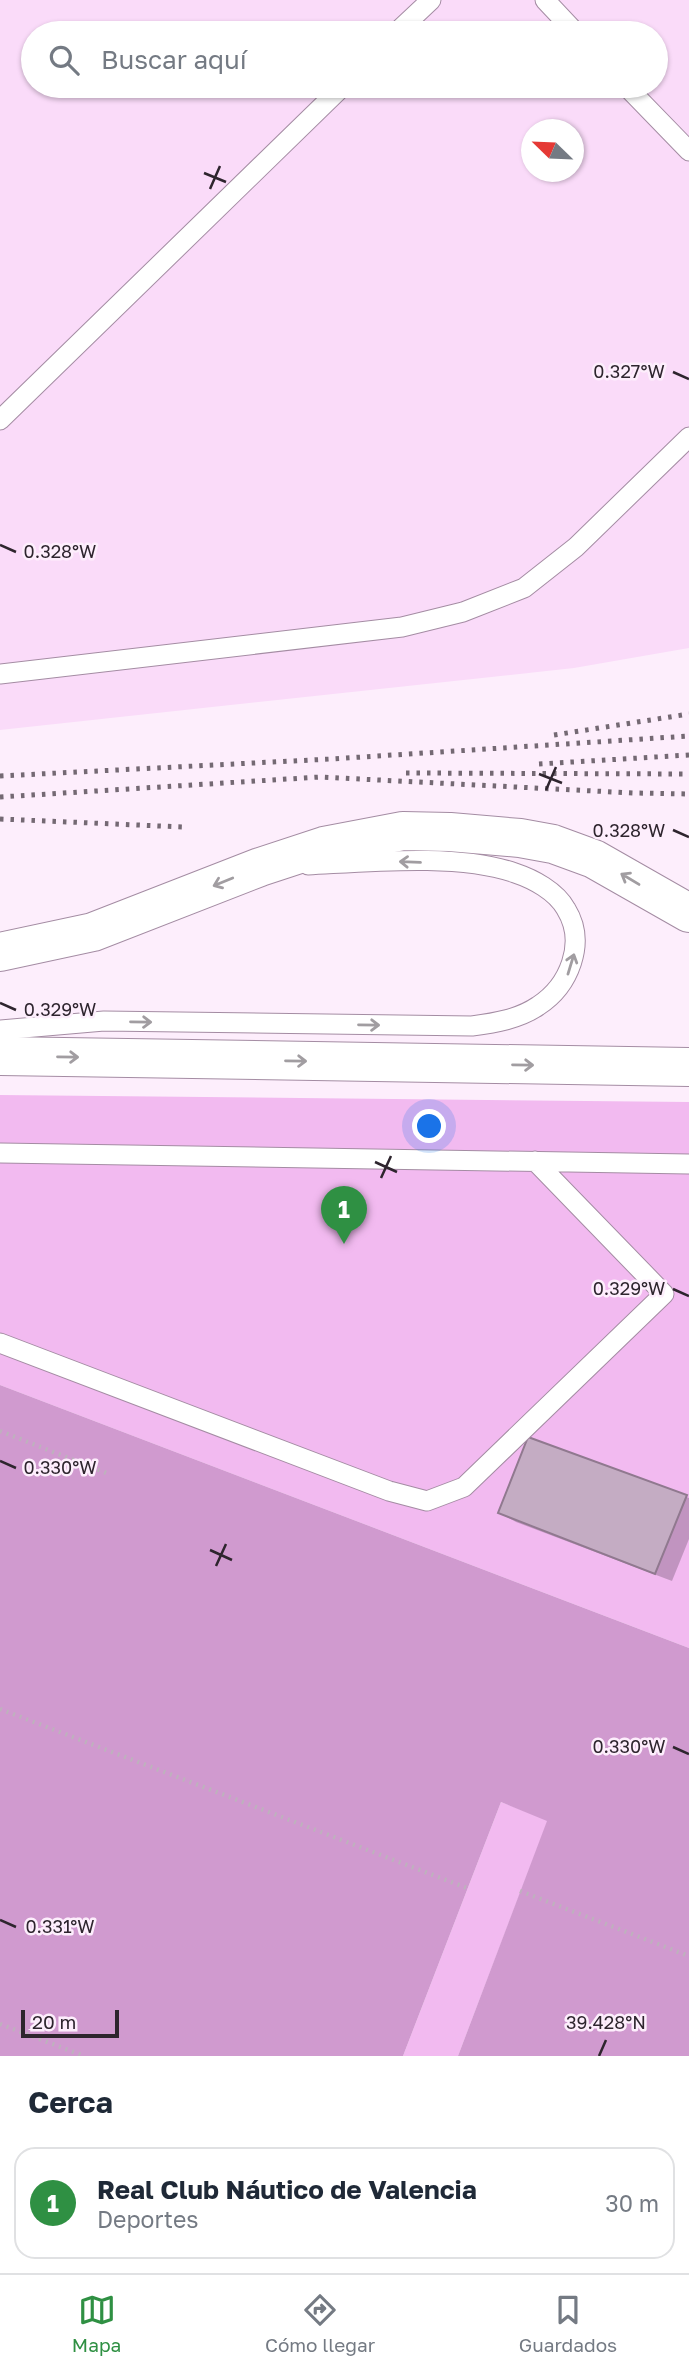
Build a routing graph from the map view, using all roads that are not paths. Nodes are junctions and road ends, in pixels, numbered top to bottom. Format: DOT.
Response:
graph roads {
  1 [pos="430,0"];
  2 [pos="545,0"];
  3 [pos="409,21"];
  4 [pos="565,21"];
  5 [pos="331,98"];
  6 [pos="638,98"];
  7 [pos="689,151"];
  8 [pos="0,420"];
  9 [pos="689,437"];
  10 [pos="0,674"];
  11 [pos="260,867"];
  12 [pos="689,914"];
  13 [pos="0,952"];
  14 [pos="0,1030"];
  15 [pos="0,1056"];
  16 [pos="689,1066"];
  17 [pos="0,1153"];
  18 [pos="536,1161"];
  19 [pos="689,1164"];
  20 [pos="0,1343"];
  1 -- 3 [label="lane"];
  2 -- 4 [label="lane"];
  5 -- 8 [label="lane"];
  6 -- 7 [label="lane"];
  9 -- 10 [label="lane"];
  12 -- 11 [label="street, one-way"];
  11 -- 13 [label="street, one-way"];
  14 -- 11 [label="lane, one-way"];
  15 -- 16 [label="street, one-way"];
  17 -- 18 [label="lane"];
  18 -- 19 [label="lane"];
  18 -- 20 [label="lane"];
}
